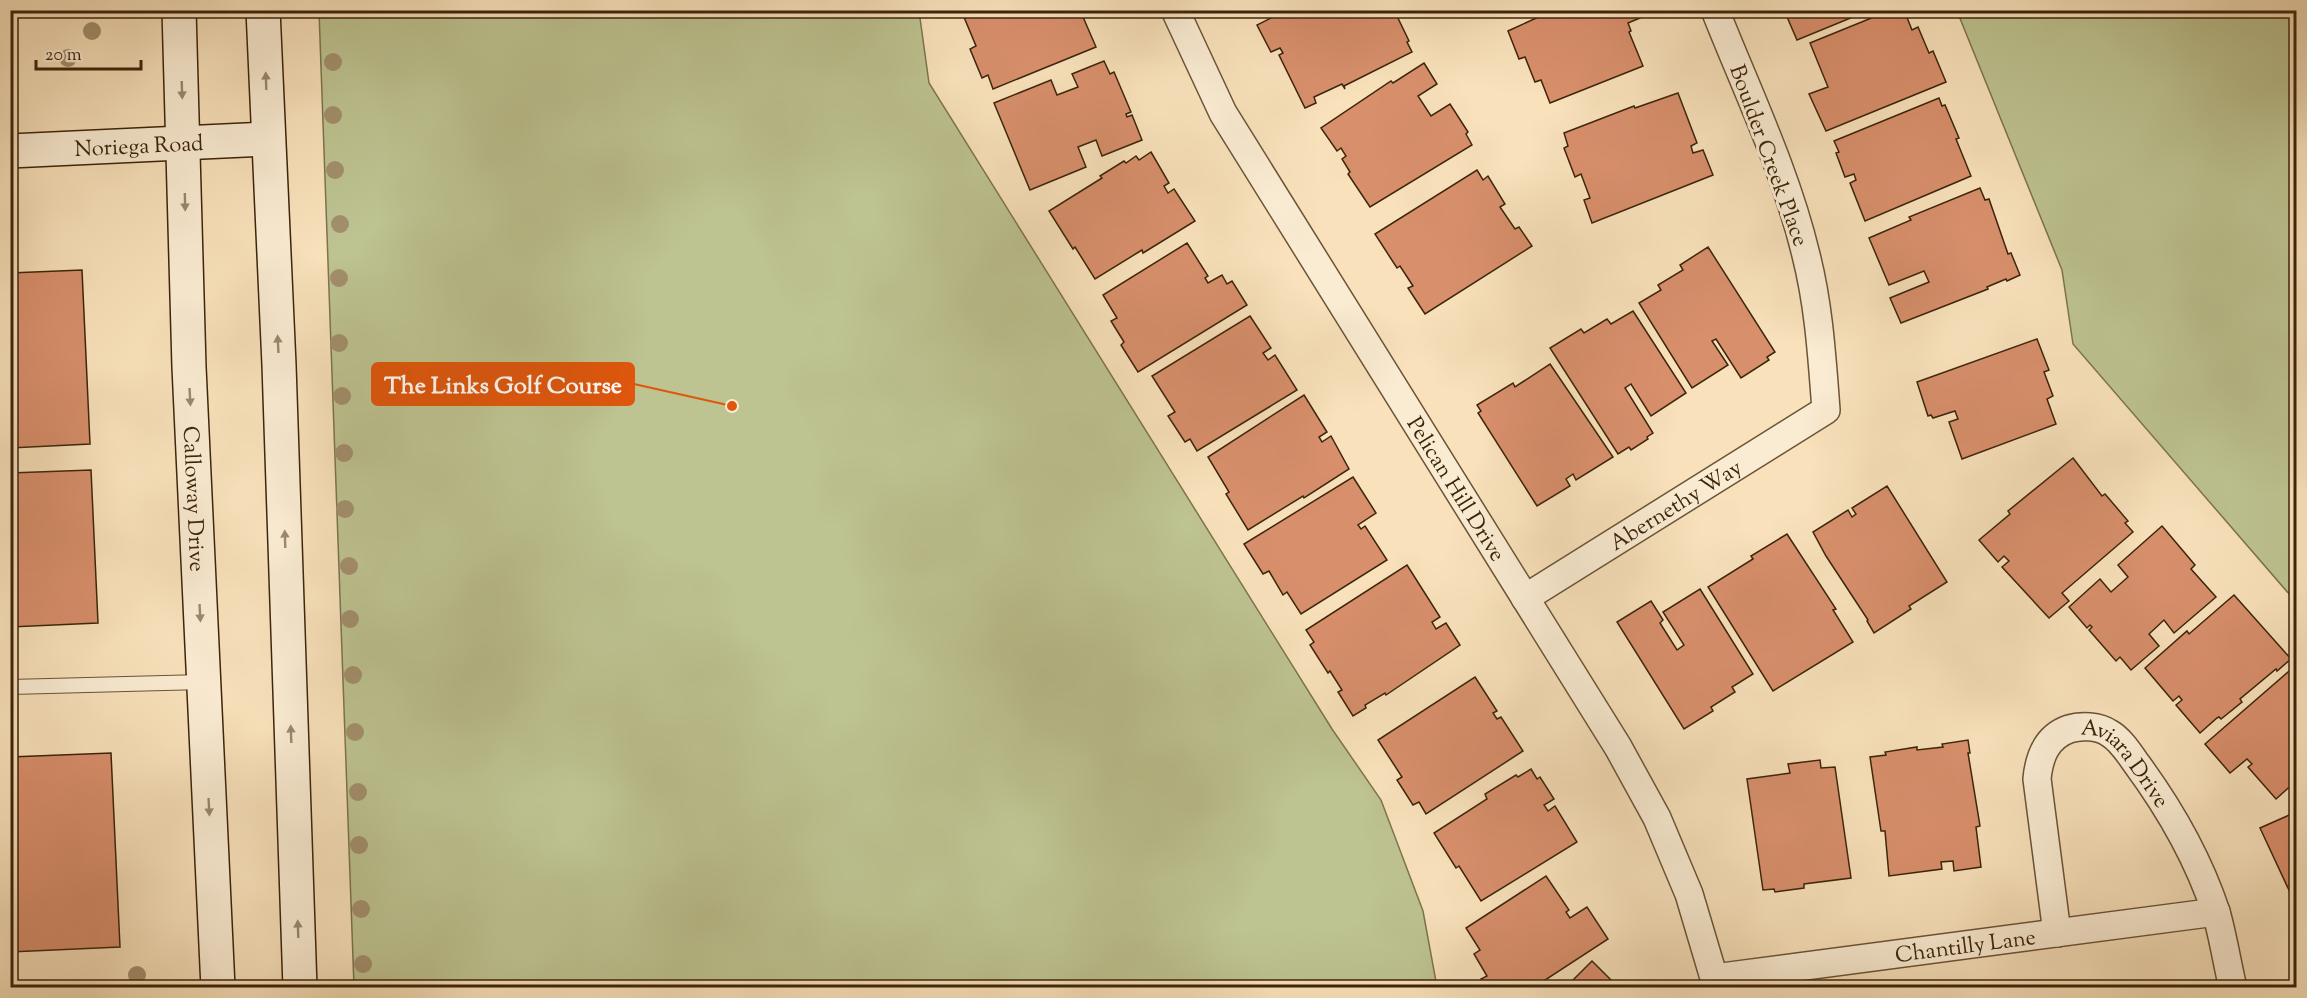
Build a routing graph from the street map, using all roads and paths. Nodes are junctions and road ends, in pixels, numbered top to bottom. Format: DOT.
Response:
graph roads {
  1 [pos="179,10"];
  2 [pos="263,10"];
  3 [pos="1176,10"];
  4 [pos="1715,10"];
  5 [pos="268,139"];
  6 [pos="183,143"];
  7 [pos="10,151"];
  8 [pos="1826,410"];
  9 [pos="1525,598"];
  10 [pos="204,682"];
  11 [pos="10,687"];
  12 [pos="2216,912"];
  13 [pos="2057,933"];
  14 [pos="1714,978"];
  15 [pos="218,987"];
  16 [pos="300,987"];
  17 [pos="2233,987"];
  1 -- 6 [label="main road, Calloway Drive, one-way"];
  5 -- 2 [label="main road, one-way"];
  3 -- 9 [label="street, Pelican Hill Drive"];
  4 -- 8 [label="street, Boulder Creek Place"];
  5 -- 6 [label="main road, Noriega Road"];
  16 -- 5 [label="main road, one-way"];
  6 -- 7 [label="main road, Noriega Road"];
  6 -- 10 [label="main road, Calloway Drive, one-way"];
  8 -- 9 [label="street, Abernethy Way"];
  9 -- 14 [label="street, Pelican Hill Drive"];
  10 -- 11 [label="lane"];
  10 -- 15 [label="main road, Calloway Drive, one-way"];
  12 -- 13 [label="street, Chantilly Lane"];
  12 -- 13 [label="street, Aviara Drive"];
  12 -- 17 [label="street, Aviara Drive"];
  13 -- 14 [label="street, Chantilly Lane"];
}
